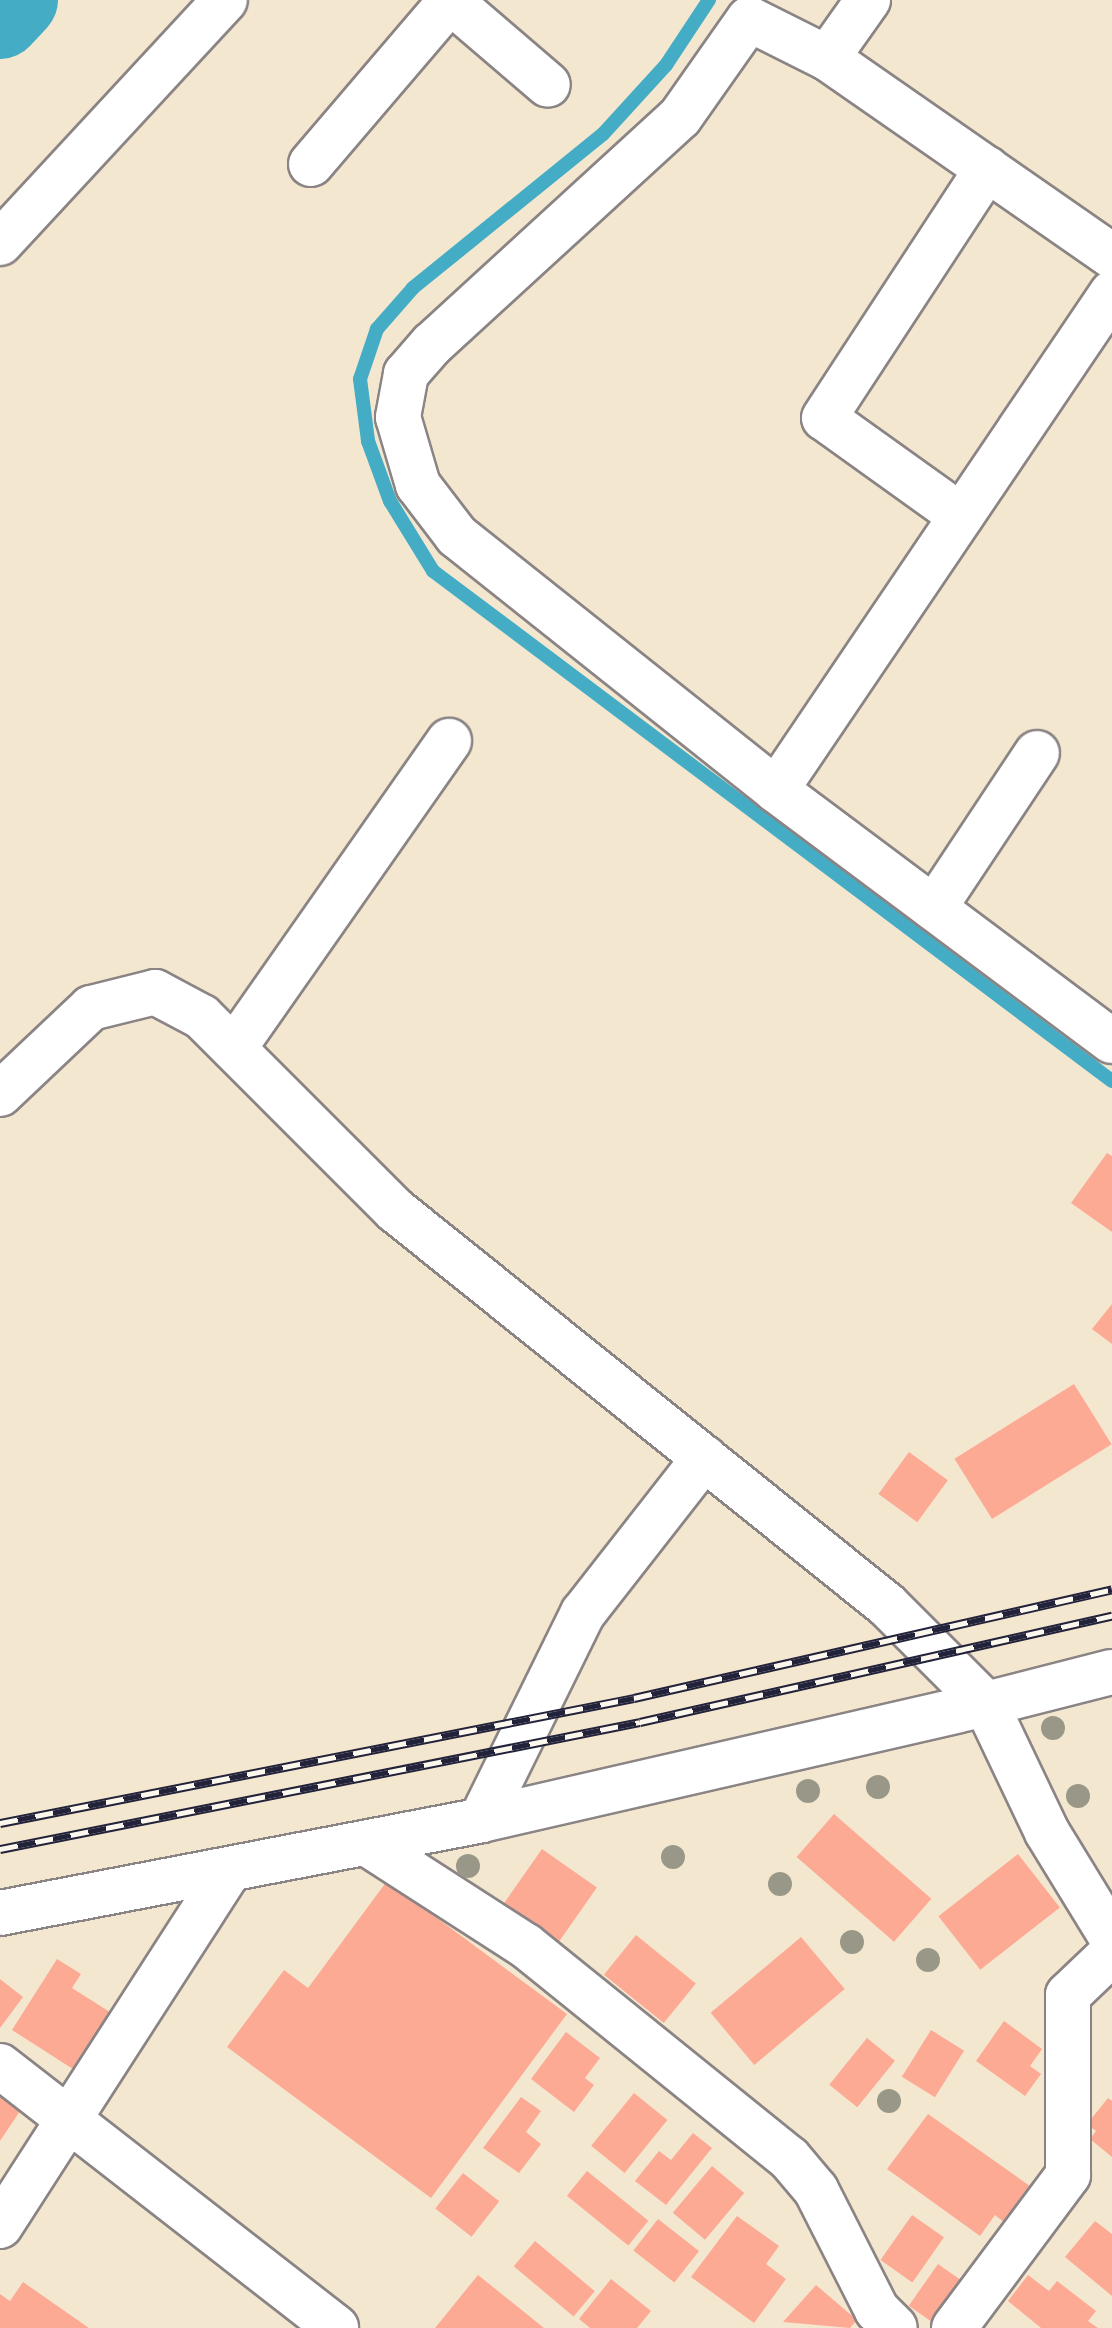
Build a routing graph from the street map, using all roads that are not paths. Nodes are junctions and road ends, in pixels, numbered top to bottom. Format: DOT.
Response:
graph roads {
  1 [pos="225,0"];
  2 [pos="868,0"];
  3 [pos="450,1"];
  4 [pos="827,58"];
  5 [pos="548,85"];
  6 [pos="311,164"];
  7 [pos="987,169"];
  8 [pos="0,243"];
  9 [pos="1112,256"];
  10 [pos="1112,293"];
  11 [pos="961,516"];
  12 [pos="449,741"];
  13 [pos="1037,753"];
  14 [pos="776,790"];
  15 [pos="934,908"];
  16 [pos="1112,1041"];
  17 [pos="234,1048"];
  18 [pos="0,1094"];
  19 [pos="704,1458"];
  20 [pos="1112,1672"];
  21 [pos="986,1704"];
  22 [pos="481,1820"];
  23 [pos="366,1843"];
  24 [pos="229,1870"];
  25 [pos="0,1913"];
  26 [pos="1112,1938"];
  27 [pos="1112,1953"];
  28 [pos="0,2066"];
  29 [pos="67,2118"];
  30 [pos="0,2226"];
  31 [pos="336,2328"];
  32 [pos="895,2328"];
  33 [pos="954,2328"];
  1 -- 8 [label="street"];
  2 -- 4 [label="street"];
  3 -- 5 [label="street"];
  3 -- 6 [label="street"];
  4 -- 7 [label="street"];
  4 -- 14 [label="street"];
  7 -- 9 [label="street"];
  7 -- 11 [label="street"];
  10 -- 11 [label="street"];
  11 -- 14 [label="street"];
  12 -- 17 [label="street"];
  13 -- 15 [label="street"];
  14 -- 15 [label="street"];
  15 -- 16 [label="street"];
  17 -- 18 [label="street"];
  17 -- 19 [label="street"];
  19 -- 21 [label="street"];
  19 -- 22 [label="street"];
  20 -- 21 [label="street"];
  21 -- 22 [label="street"];
  21 -- 26 [label="street"];
  22 -- 23 [label="street"];
  23 -- 24 [label="street"];
  23 -- 32 [label="street"];
  24 -- 25 [label="street"];
  24 -- 29 [label="street"];
  27 -- 33 [label="street"];
  28 -- 29 [label="street"];
  29 -- 30 [label="street"];
  29 -- 31 [label="street"];
}
